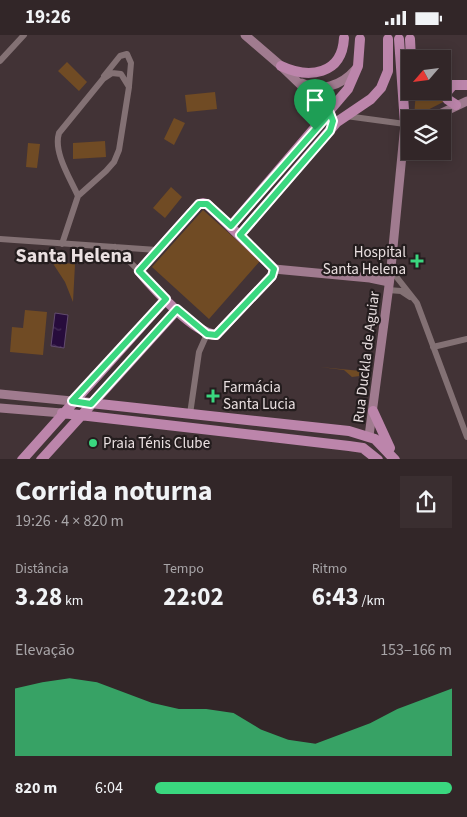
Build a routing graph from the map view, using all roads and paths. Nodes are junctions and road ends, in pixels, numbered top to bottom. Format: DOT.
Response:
graph roads {
  1 [pos="24,35"];
  2 [pos="246,35"];
  3 [pos="344,38"];
  4 [pos="360,39"];
  5 [pos="388,39"];
  6 [pos="399,39"];
  7 [pos="410,39"];
  8 [pos="411,50"];
  9 [pos="0,61"];
  10 [pos="281,66"];
  11 [pos="358,66"];
  12 [pos="299,82"];
  13 [pos="98,85"];
  14 [pos="467,85"];
  15 [pos="451,86"];
  16 [pos="129,87"];
  17 [pos="449,100"];
  18 [pos="467,101"];
  19 [pos="456,105"];
  20 [pos="406,110"];
  21 [pos="446,110"];
  22 [pos="330,113"];
  23 [pos="345,115"];
  24 [pos="401,123"];
  25 [pos="330,131"];
  26 [pos="402,160"];
  27 [pos="78,196"];
  28 [pos="231,226"];
  29 [pos="240,235"];
  30 [pos="0,239"];
  31 [pos="62,244"];
  32 [pos="115,247"];
  33 [pos="157,250"];
  34 [pos="274,269"];
  35 [pos="390,270"];
  36 [pos="139,271"];
  37 [pos="389,286"];
  38 [pos="166,299"];
  39 [pos="415,300"];
  40 [pos="177,309"];
  41 [pos="207,334"];
  42 [pos="467,339"];
  43 [pos="433,347"];
  44 [pos="0,394"];
  45 [pos="72,401"];
  46 [pos="91,404"];
  47 [pos="0,408"];
  48 [pos="373,411"];
  49 [pos="62,413"];
  50 [pos="190,414"];
  51 [pos="80,415"];
  52 [pos="369,436"];
  53 [pos="467,437"];
  54 [pos="349,446"];
  55 [pos="22,459"];
  56 [pos="41,459"];
  57 [pos="378,459"];
  58 [pos="396,459"];
  1 -- 9 [label="street"];
  2 -- 10 [label="main road"];
  3 -- 10 [label="main road"];
  4 -- 11 [label="main road"];
  5 -- 23 [label="main road"];
  6 -- 20 [label="main road"];
  7 -- 8 [label="main road"];
  10 -- 12 [label="main road"];
  11 -- 12 [label="main road"];
  11 -- 22 [label="main road"];
  12 -- 22 [label="main road"];
  13 -- 16 [label="street"];
  13 -- 16 [label="street"];
  13 -- 27 [label="street"];
  14 -- 15 [label="main road"];
  16 -- 27 [label="street"];
  17 -- 19 [label="main road"];
  18 -- 19 [label="main road"];
  19 -- 21 [label="main road"];
  22 -- 25 [label="main road"];
  22 -- 28 [label="main road"];
  23 -- 24 [label="street"];
  23 -- 25 [label="main road"];
  25 -- 29 [label="main road"];
  26 -- 35 [label="main road, Rua Duckla de Aguiar"];
  27 -- 31 [label="street"];
  28 -- 29 [label="main road"];
  28 -- 33 [label="main road"];
  29 -- 34 [label="main road"];
  30 -- 31 [label="street"];
  31 -- 32 [label="street"];
  32 -- 33 [label="street"];
  32 -- 36 [label="street"];
  33 -- 36 [label="main road"];
  34 -- 37 [label="main road, Rua Duckla de Aguiar"];
  34 -- 41 [label="main road"];
  35 -- 37 [label="main road, Rua Duckla de Aguiar"];
  35 -- 39 [label="street"];
  36 -- 38 [label="main road"];
  37 -- 39 [label="street"];
  37 -- 48 [label="main road, Rua Duckla de Aguiar"];
  38 -- 40 [label="main road"];
  38 -- 45 [label="main road"];
  39 -- 43 [label="street"];
  40 -- 41 [label="main road"];
  40 -- 46 [label="main road"];
  41 -- 50 [label="street"];
  42 -- 43 [label="street"];
  43 -- 53 [label="street"];
  44 -- 45 [label="main road"];
  45 -- 46 [label="main road"];
  45 -- 49 [label="main road"];
  46 -- 50 [label="main road"];
  46 -- 51 [label="main road"];
  47 -- 49 [label="main road"];
  48 -- 52 [label="main road, Rua Duckla de Aguiar"];
  48 -- 58 [label="main road"];
  49 -- 51 [label="main road"];
  49 -- 55 [label="main road"];
  50 -- 52 [label="main road"];
  51 -- 54 [label="main road"];
  51 -- 56 [label="main road"];
  52 -- 54 [label="main road"];
  52 -- 58 [label="main road"];
  54 -- 57 [label="main road"];
}
